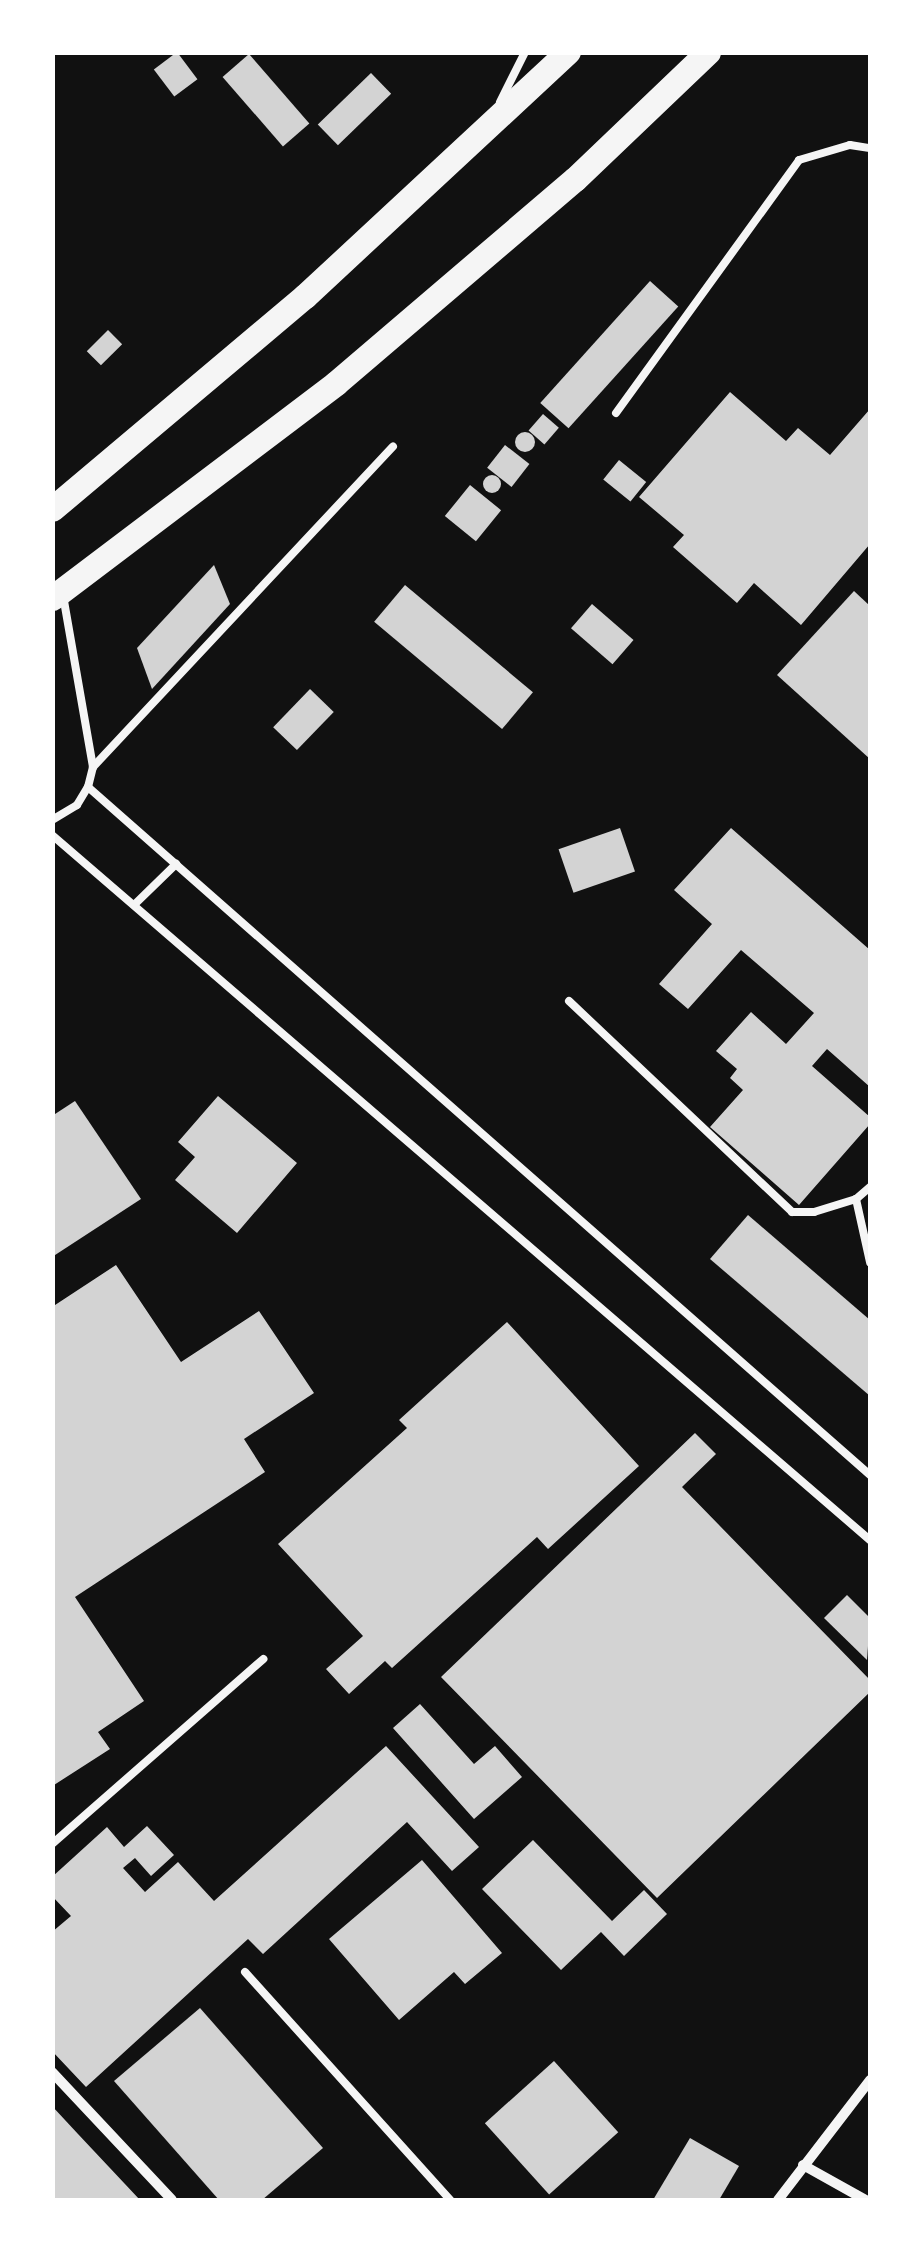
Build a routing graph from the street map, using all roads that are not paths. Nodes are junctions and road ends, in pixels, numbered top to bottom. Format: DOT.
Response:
graph roads {
  1 [pos="525,52"];
  2 [pos="568,52"];
  3 [pos="708,52"];
  4 [pos="491,124"];
  5 [pos="870,148"];
  6 [pos="616,413"];
  7 [pos="392,446"];
  8 [pos="52,508"];
  9 [pos="57,594"];
  10 [pos="93,767"];
  11 [pos="88,787"];
  12 [pos="52,820"];
  13 [pos="52,835"];
  14 [pos="176,864"];
  15 [pos="134,906"];
  16 [pos="569,1000"];
  17 [pos="870,1188"];
  18 [pos="856,1199"];
  19 [pos="870,1262"];
  20 [pos="870,1476"];
  21 [pos="870,1540"];
  22 [pos="262,1659"];
  23 [pos="52,1844"];
  24 [pos="245,1972"];
  25 [pos="52,2072"];
  26 [pos="870,2080"];
  27 [pos="803,2165"];
  28 [pos="172,2200"];
  29 [pos="450,2200"];
  30 [pos="778,2200"];
  31 [pos="866,2200"];
  1 -- 4 [label="lane"];
  2 -- 4 [label="main road"];
  3 -- 9 [label="main road"];
  4 -- 8 [label="main road"];
  5 -- 6 [label="lane"];
  7 -- 10 [label="lane"];
  9 -- 10 [label="lane"];
  10 -- 11 [label="lane"];
  11 -- 12 [label="lane"];
  11 -- 14 [label="lane"];
  13 -- 15 [label="lane"];
  14 -- 15 [label="lane"];
  14 -- 20 [label="lane"];
  15 -- 21 [label="lane"];
  16 -- 18 [label="lane"];
  17 -- 18 [label="lane"];
  18 -- 19 [label="lane"];
  22 -- 23 [label="lane"];
  24 -- 29 [label="lane"];
  25 -- 28 [label="street"];
  26 -- 27 [label="street"];
  27 -- 30 [label="street"];
  27 -- 31 [label="street"];
}
